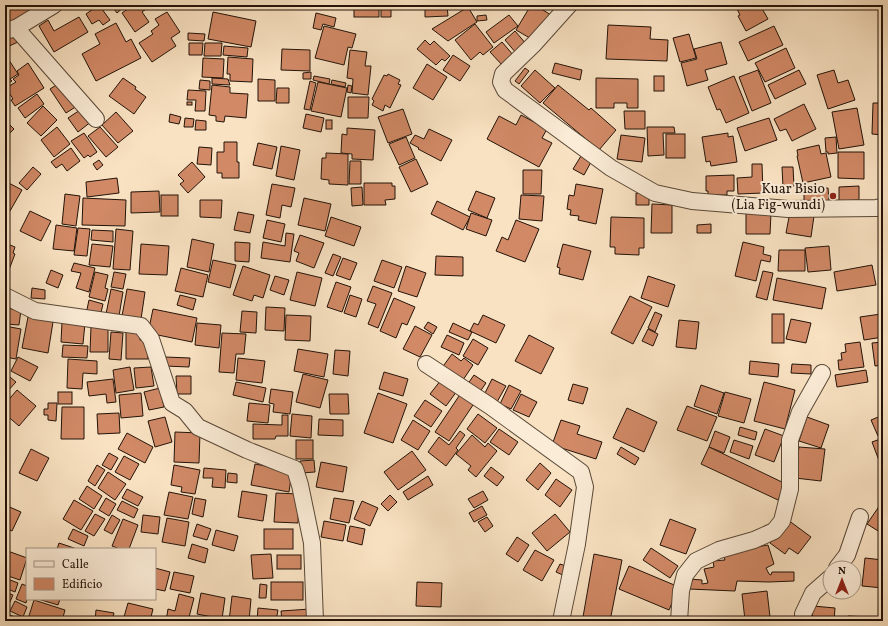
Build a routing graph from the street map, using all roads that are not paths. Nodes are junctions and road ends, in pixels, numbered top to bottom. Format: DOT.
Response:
graph roads {
  1 [pos="54,5"];
  2 [pos="570,5"];
  3 [pos="10,30"];
  4 [pos="96,119"];
  5 [pos="883,207"];
  6 [pos="5,296"];
  7 [pos="426,364"];
  8 [pos="822,373"];
  9 [pos="860,517"];
  10 [pos="843,560"];
  11 [pos="822,585"];
  12 [pos="316,621"];
  13 [pos="561,621"];
  14 [pos="678,621"];
  15 [pos="803,621"];
  1 -- 3 [label="street"];
  2 -- 5 [label="street"];
  3 -- 4 [label="street"];
  6 -- 12 [label="street"];
  7 -- 13 [label="street"];
  8 -- 14 [label="street"];
  9 -- 10 [label="street"];
  11 -- 15 [label="street"];
}
